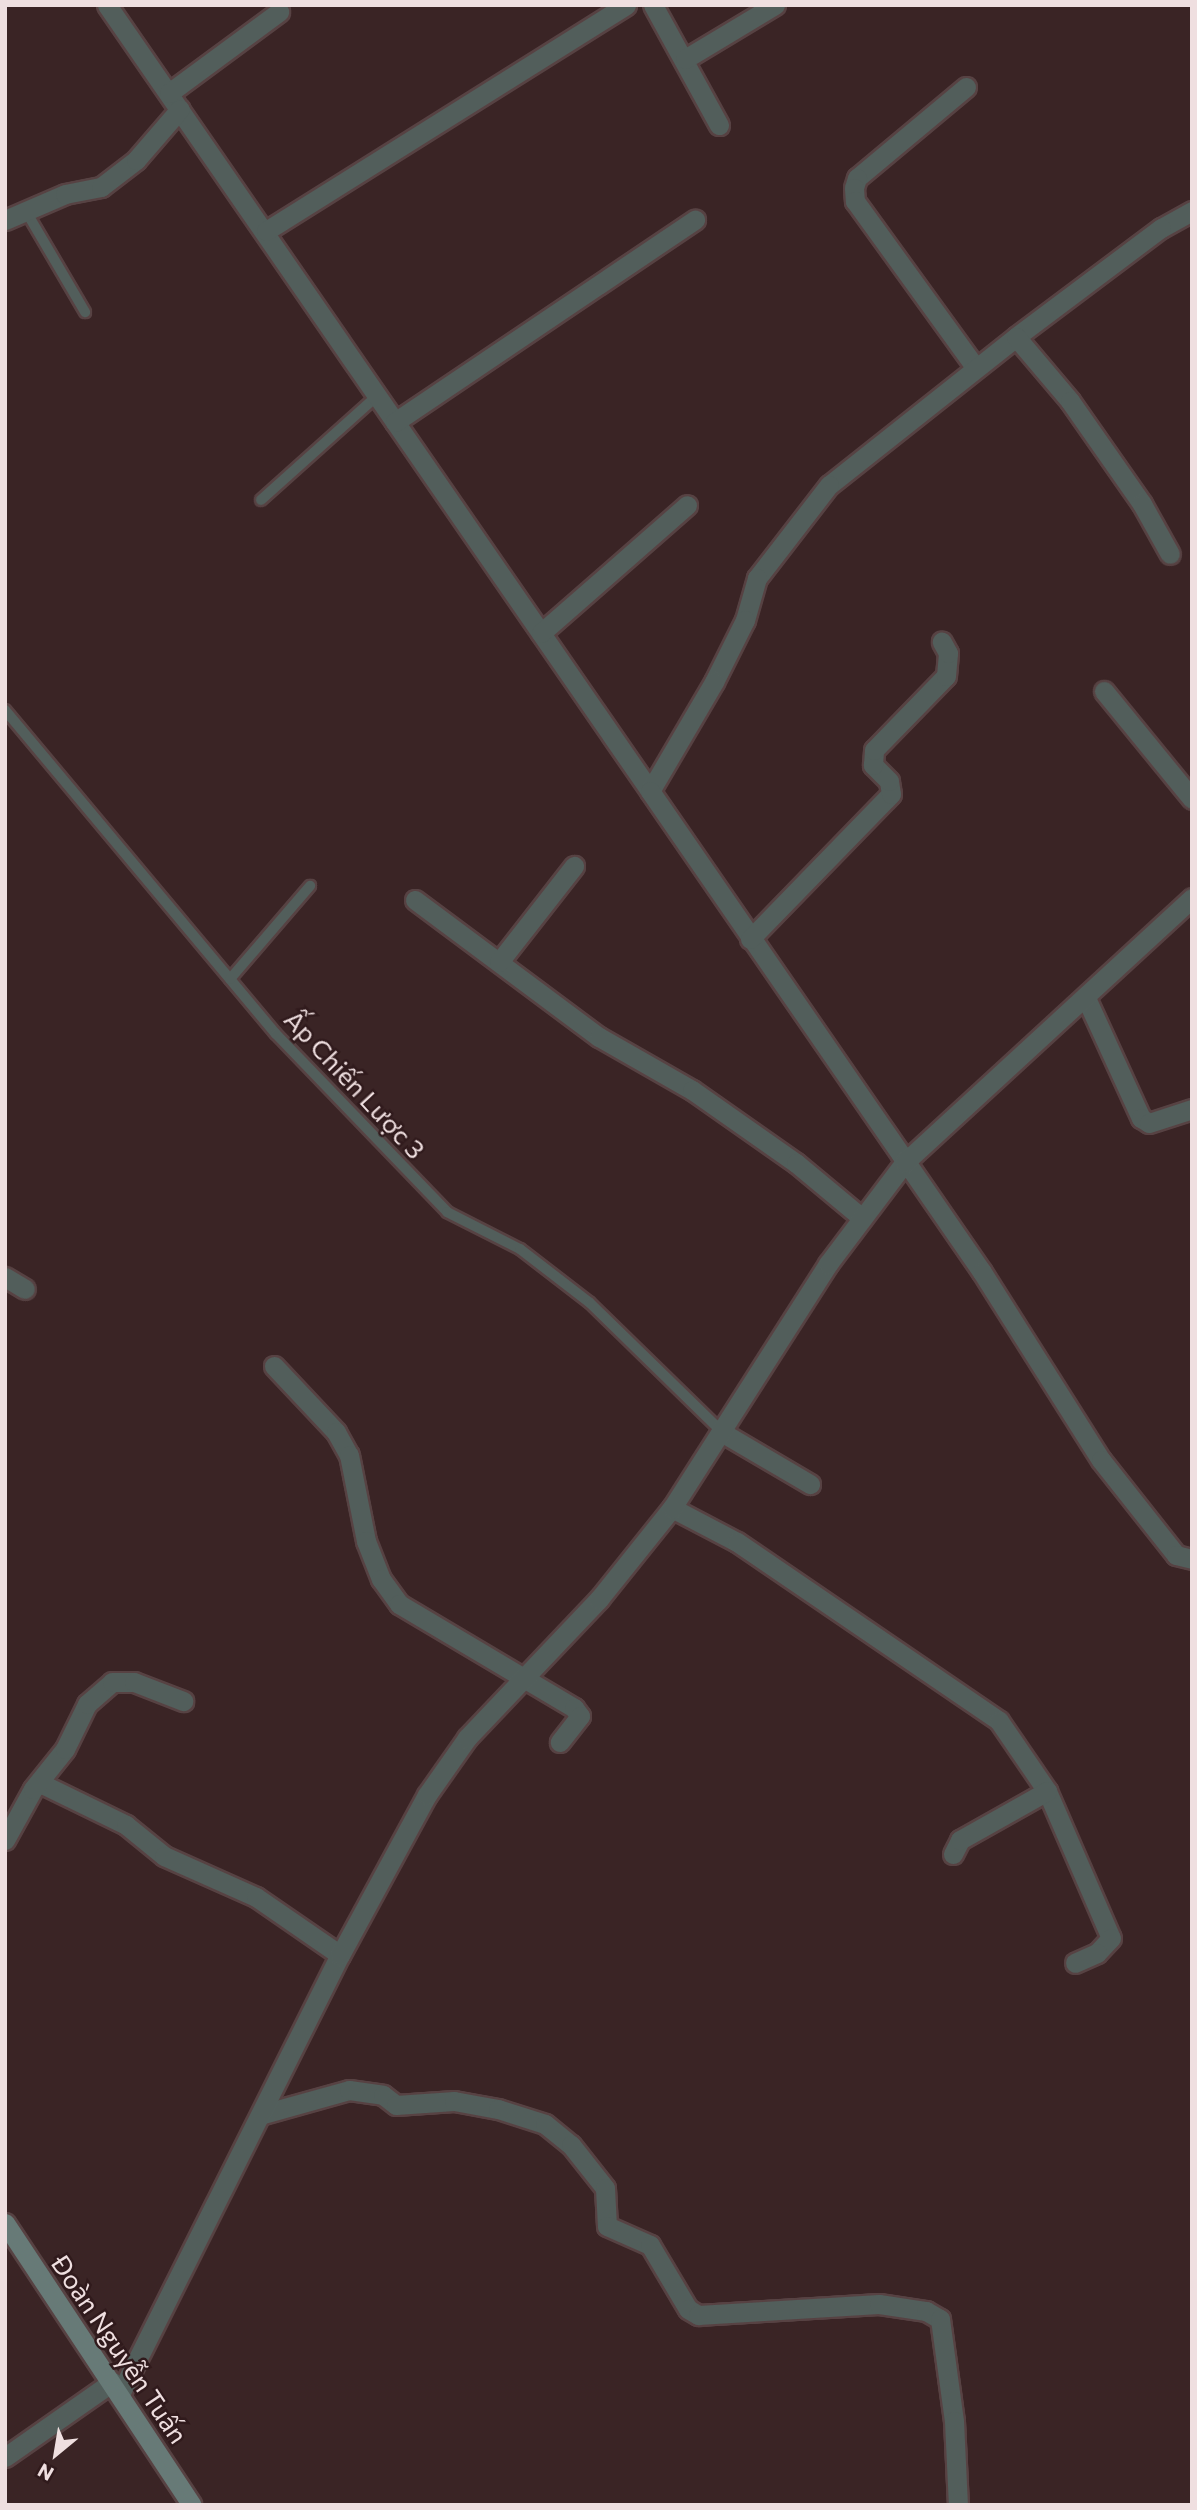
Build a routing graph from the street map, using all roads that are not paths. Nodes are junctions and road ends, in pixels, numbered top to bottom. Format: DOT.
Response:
graph roads {
  1 [pos="107,5"];
  2 [pos="626,5"];
  3 [pos="653,5"];
  4 [pos="775,5"];
  5 [pos="279,12"];
  6 [pos="685,59"];
  7 [pos="966,87"];
  8 [pos="169,93"];
  9 [pos="180,110"];
  10 [pos="719,125"];
  11 [pos="1192,211"];
  12 [pos="27,212"];
  13 [pos="5,220"];
  14 [pos="695,220"];
  15 [pos="266,231"];
  16 [pos="85,312"];
  17 [pos="1016,337"];
  18 [pos="976,368"];
  19 [pos="377,396"];
  20 [pos="395,422"];
  21 [pos="261,500"];
  22 [pos="687,505"];
  23 [pos="1170,554"];
  24 [pos="541,634"];
  25 [pos="942,642"];
  26 [pos="1104,691"];
  27 [pos="5,710"];
  28 [pos="650,791"];
  29 [pos="1192,799"];
  30 [pos="574,866"];
  31 [pos="310,886"];
  32 [pos="1192,898"];
  33 [pos="415,900"];
  34 [pos="750,939"];
  35 [pos="499,962"];
  36 [pos="234,975"];
  37 [pos="1086,998"];
  38 [pos="1192,1109"];
  39 [pos="905,1162"];
  40 [pos="862,1218"];
  41 [pos="5,1277"];
  42 [pos="25,1289"];
  43 [pos="274,1366"];
  44 [pos="723,1433"];
  45 [pos="810,1484"];
  46 [pos="672,1508"];
  47 [pos="1192,1559"];
  48 [pos="522,1676"];
  49 [pos="183,1701"];
  50 [pos="560,1742"];
  51 [pos="40,1783"];
  52 [pos="1047,1791"];
  53 [pos="5,1840"];
  54 [pos="953,1854"];
  55 [pos="340,1955"];
  56 [pos="1075,1963"];
  57 [pos="263,2114"];
  58 [pos="5,2223"];
  59 [pos="116,2388"];
  60 [pos="5,2457"];
  61 [pos="192,2505"];
  62 [pos="958,2505"];
  1 -- 8 [label="street"];
  2 -- 15 [label="street"];
  3 -- 6 [label="street"];
  4 -- 6 [label="street"];
  5 -- 8 [label="street"];
  6 -- 10 [label="street"];
  7 -- 18 [label="street"];
  8 -- 9 [label="street"];
  9 -- 12 [label="street"];
  9 -- 15 [label="street"];
  11 -- 17 [label="street"];
  12 -- 13 [label="street"];
  12 -- 16 [label="lane"];
  14 -- 20 [label="street"];
  15 -- 19 [label="street"];
  17 -- 18 [label="street"];
  17 -- 23 [label="street"];
  18 -- 28 [label="street"];
  19 -- 20 [label="street"];
  19 -- 21 [label="lane"];
  20 -- 24 [label="street"];
  22 -- 24 [label="street"];
  24 -- 28 [label="street"];
  25 -- 34 [label="street"];
  26 -- 29 [label="street"];
  27 -- 36 [label="lane, Ấp Chiến Lược 3"];
  28 -- 34 [label="street"];
  30 -- 35 [label="street"];
  31 -- 36 [label="lane"];
  32 -- 37 [label="street"];
  33 -- 35 [label="street"];
  34 -- 39 [label="street"];
  35 -- 40 [label="street"];
  36 -- 44 [label="lane, Ấp Chiến Lược 3"];
  37 -- 38 [label="street"];
  37 -- 39 [label="street"];
  39 -- 40 [label="street"];
  39 -- 47 [label="street"];
  40 -- 44 [label="street"];
  41 -- 42 [label="street"];
  43 -- 48 [label="street"];
  44 -- 45 [label="street"];
  44 -- 46 [label="street"];
  46 -- 48 [label="street"];
  46 -- 52 [label="street"];
  48 -- 50 [label="street"];
  48 -- 55 [label="street"];
  49 -- 51 [label="street"];
  51 -- 53 [label="street"];
  51 -- 55 [label="street"];
  52 -- 54 [label="street"];
  52 -- 56 [label="street"];
  55 -- 57 [label="street"];
  57 -- 59 [label="street"];
  57 -- 62 [label="street"];
  58 -- 59 [label="main road, Đoàn Nguyễn Tuấn"];
  59 -- 60 [label="street"];
  59 -- 61 [label="main road, Đoàn Nguyễn Tuấn"];
}
